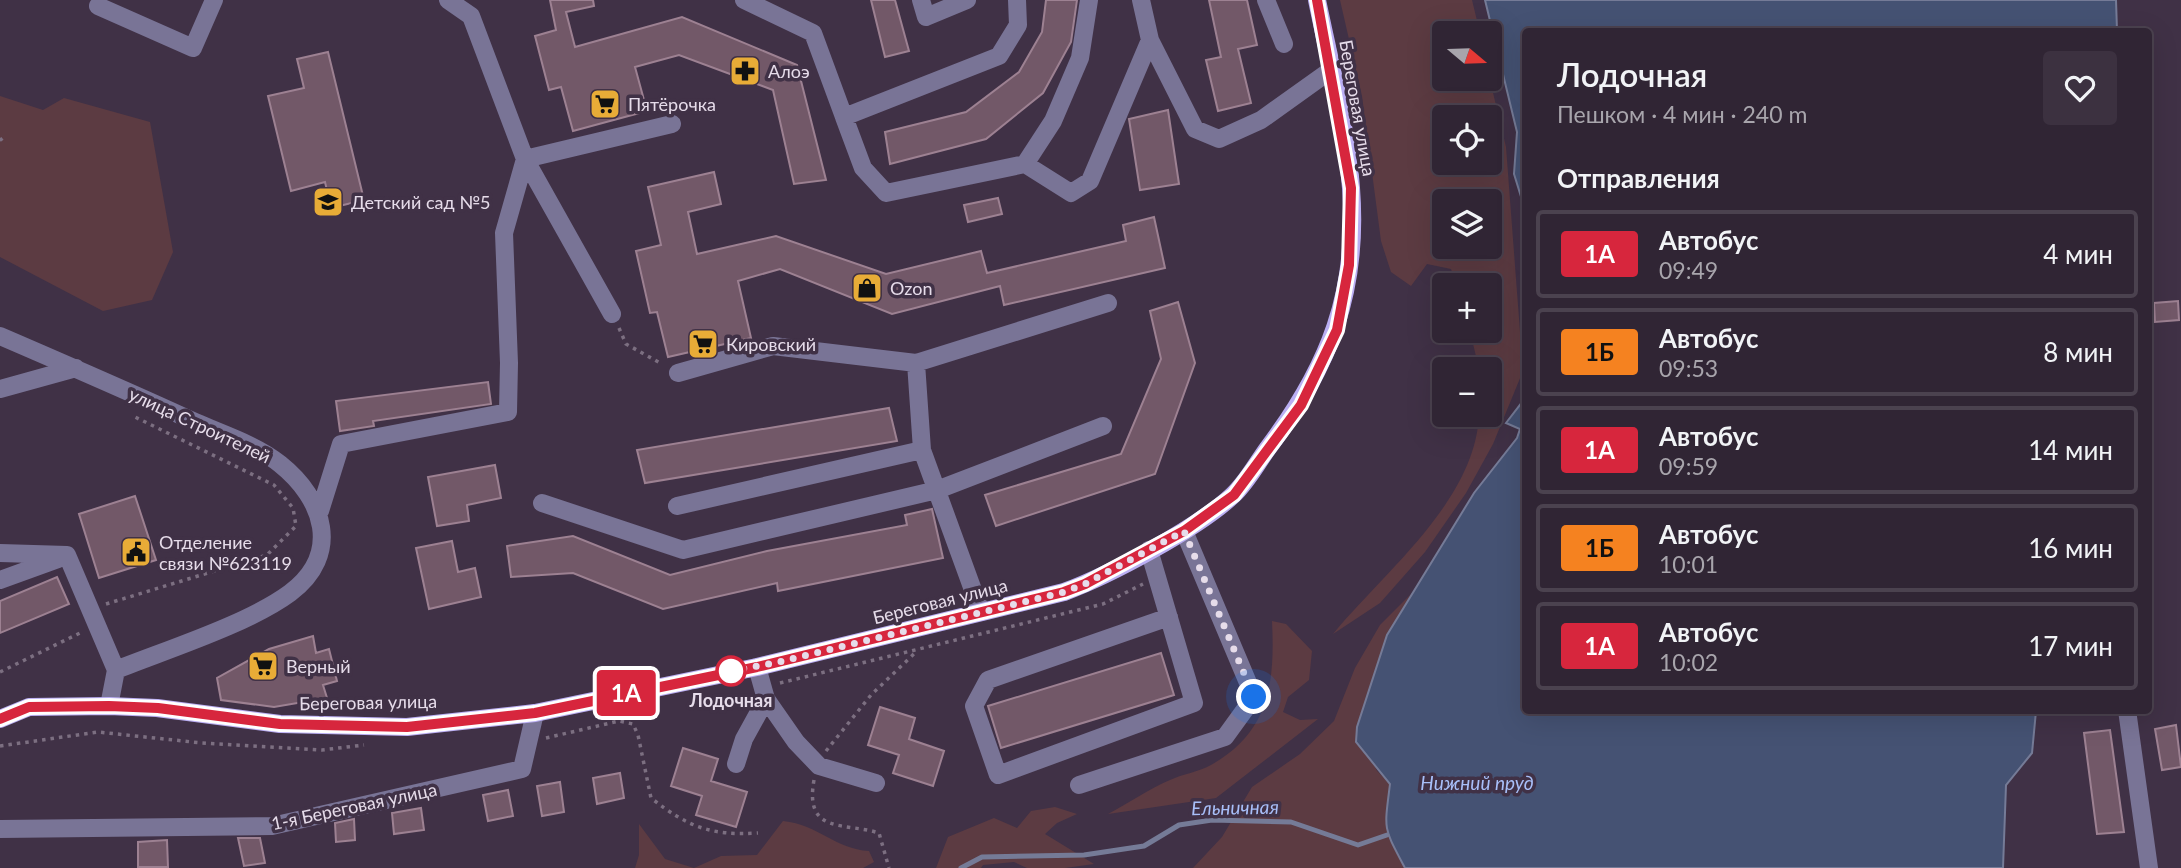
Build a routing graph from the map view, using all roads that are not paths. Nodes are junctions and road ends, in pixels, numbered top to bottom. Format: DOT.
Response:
graph roads {
  1 [pos="214,0"];
  2 [pos="448,0"];
  3 [pos="744,0"];
  4 [pos="921,0"];
  5 [pos="967,0"];
  6 [pos="1017,0"];
  7 [pos="1089,0"];
  8 [pos="1141,0"];
  9 [pos="1266,0"];
  10 [pos="1317,0"];
  11 [pos="98,6"];
  12 [pos="1150,40"];
  13 [pos="1284,44"];
  14 [pos="1331,69"];
  15 [pos="844,117"];
  16 [pos="672,124"];
  17 [pos="524,159"];
  18 [pos="1025,164"];
  19 [pos="1108,303"];
  20 [pos="612,314"];
  21 [pos="0,337"];
  22 [pos="916,363"];
  23 [pos="76,368"];
  24 [pos="678,373"];
  25 [pos="0,389"];
  26 [pos="1103,426"];
  27 [pos="922,450"];
  28 [pos="937,490"];
  29 [pos="542,503"];
  30 [pos="677,506"];
  31 [pos="320,511"];
  32 [pos="1184,531"];
  33 [pos="1149,550"];
  34 [pos="0,552"];
  35 [pos="68,555"];
  36 [pos="0,580"];
  37 [pos="981,612"];
  38 [pos="1169,617"];
  39 [pos="757,667"];
  40 [pos="116,670"];
  41 [pos="766,699"];
  42 [pos="109,706"];
  43 [pos="535,713"];
  44 [pos="2128,714"];
  45 [pos="0,719"];
  46 [pos="736,764"];
  47 [pos="876,783"];
  48 [pos="1079,785"];
  49 [pos="0,829"];
  50 [pos="2149,868"];
  1 -- 11 [label="street"];
  2 -- 17 [label="street"];
  3 -- 15 [label="street"];
  4 -- 5 [label="street"];
  6 -- 15 [label="street"];
  7 -- 18 [label="street"];
  8 -- 12 [label="street"];
  9 -- 13 [label="street"];
  10 -- 14 [label="main road, Береговая улица"];
  12 -- 14 [label="street"];
  12 -- 18 [label="street"];
  14 -- 32 [label="main road, Береговая улица"];
  15 -- 18 [label="street"];
  16 -- 17 [label="street"];
  17 -- 20 [label="street"];
  17 -- 31 [label="street"];
  19 -- 22 [label="street"];
  21 -- 23 [label="street, улица Строителей"];
  22 -- 24 [label="street"];
  22 -- 27 [label="street"];
  23 -- 25 [label="street"];
  23 -- 31 [label="street, улица Строителей"];
  26 -- 28 [label="street"];
  27 -- 28 [label="street"];
  27 -- 30 [label="street"];
  28 -- 29 [label="street"];
  28 -- 37 [label="street"];
  31 -- 40 [label="street"];
  32 -- 33 [label="main road, Береговая улица"];
  32 -- 48 [label="street"];
  33 -- 37 [label="main road, Береговая улица"];
  33 -- 38 [label="street"];
  34 -- 35 [label="street"];
  35 -- 36 [label="street"];
  35 -- 40 [label="street"];
  37 -- 39 [label="main road, Береговая улица"];
  38 -- 38 [label="street"];
  39 -- 41 [label="street"];
  39 -- 43 [label="main road, Береговая улица"];
  40 -- 42 [label="street"];
  41 -- 46 [label="street"];
  41 -- 47 [label="street"];
  42 -- 43 [label="main road, Береговая улица"];
  42 -- 45 [label="main road, Береговая улица"];
  43 -- 49 [label="street, 1-я Береговая улица"];
  44 -- 50 [label="street"];
}
